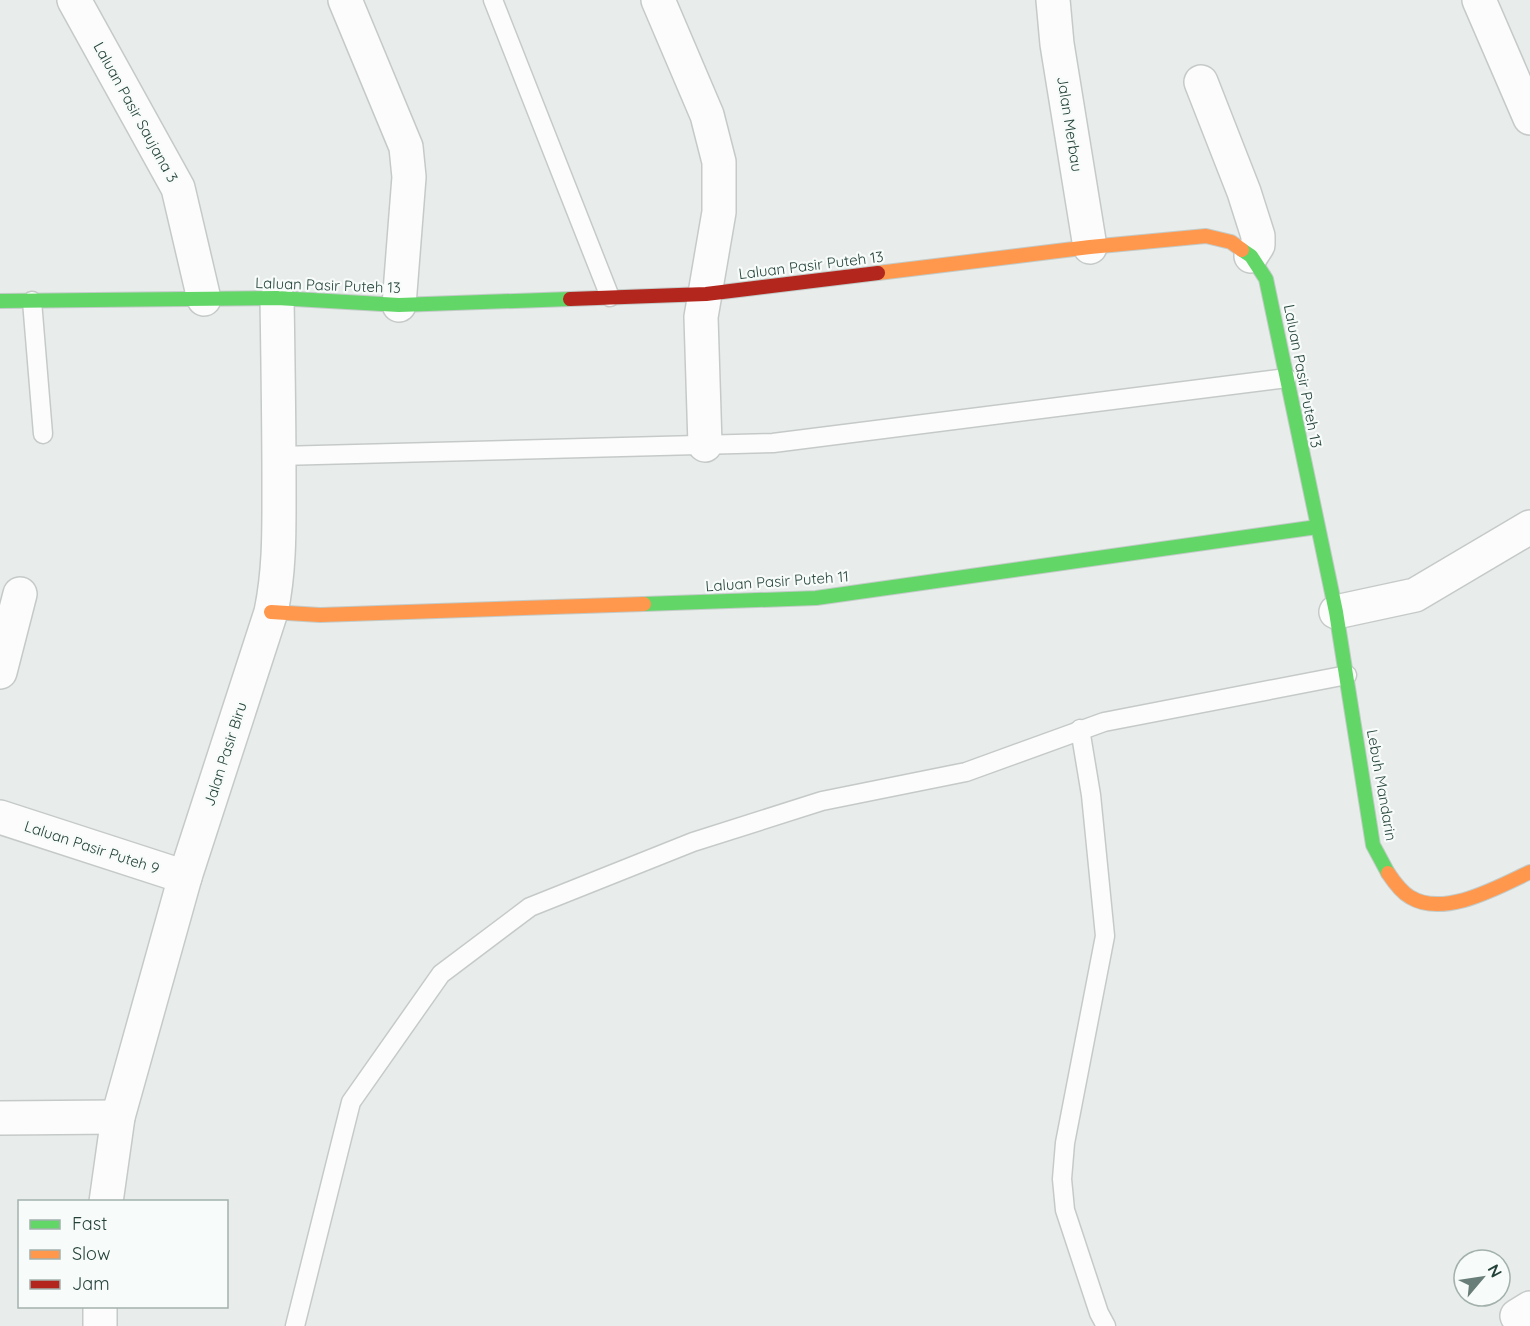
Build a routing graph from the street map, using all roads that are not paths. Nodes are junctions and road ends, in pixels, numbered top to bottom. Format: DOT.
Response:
graph roads {
  1 [pos="74,0"];
  2 [pos="345,0"];
  3 [pos="493,0"];
  4 [pos="658,0"];
  5 [pos="1053,0"];
  6 [pos="1479,0"];
  7 [pos="1201,82"];
  8 [pos="1530,118"];
  9 [pos="1090,247"];
  10 [pos="1251,256"];
  11 [pos="706,294"];
  12 [pos="610,297"];
  13 [pos="277,298"];
  14 [pos="204,299"];
  15 [pos="0,301"];
  16 [pos="32,301"];
  17 [pos="399,305"];
  18 [pos="1287,378"];
  19 [pos="43,434"];
  20 [pos="705,444"];
  21 [pos="279,456"];
  22 [pos="1530,526"];
  23 [pos="1317,527"];
  24 [pos="20,594"];
  25 [pos="271,612"];
  26 [pos="1336,612"];
  27 [pos="0,672"];
  28 [pos="1347,675"];
  29 [pos="1080,729"];
  30 [pos="0,817"];
  31 [pos="1530,872"];
  32 [pos="185,877"];
  33 [pos="118,1117"];
  34 [pos="0,1118"];
  35 [pos="106,1200"];
  36 [pos="100,1308"];
  37 [pos="100,1326"];
  38 [pos="295,1326"];
  39 [pos="1106,1326"];
  1 -- 14 [label="street, Laluan Pasir Saujana 3"];
  2 -- 17 [label="street"];
  3 -- 12 [label="lane"];
  4 -- 11 [label="street"];
  5 -- 9 [label="street, Jalan Merbau"];
  6 -- 8 [label="street"];
  7 -- 10 [label="street"];
  9 -- 10 [label="street, Laluan Pasir Puteh 13"];
  9 -- 11 [label="street, Laluan Pasir Puteh 13"];
  10 -- 18 [label="street, Laluan Pasir Puteh 13"];
  11 -- 12 [label="street, Laluan Pasir Puteh 13"];
  11 -- 20 [label="street"];
  12 -- 17 [label="street, Laluan Pasir Puteh 13"];
  13 -- 14 [label="street, Laluan Pasir Puteh 13"];
  13 -- 17 [label="street, Laluan Pasir Puteh 13"];
  13 -- 21 [label="street, Jalan Pasir Biru"];
  14 -- 16 [label="street, Laluan Pasir Puteh 13"];
  15 -- 16 [label="street, Laluan Pasir Puteh 13"];
  16 -- 19 [label="lane"];
  18 -- 20 [label="lane"];
  18 -- 23 [label="street, Laluan Pasir Puteh 13"];
  20 -- 21 [label="lane"];
  21 -- 25 [label="street, Jalan Pasir Biru"];
  22 -- 26 [label="street"];
  23 -- 25 [label="street, Laluan Pasir Puteh 11"];
  23 -- 26 [label="street, Laluan Pasir Puteh 13"];
  24 -- 27 [label="street"];
  25 -- 32 [label="street, Jalan Pasir Biru"];
  26 -- 28 [label="street, Lebuh Mandarin"];
  28 -- 29 [label="lane"];
  28 -- 31 [label="street, Lebuh Mandarin"];
  29 -- 38 [label="lane"];
  29 -- 39 [label="lane"];
  30 -- 32 [label="street, Laluan Pasir Puteh 9"];
  32 -- 33 [label="street, Jalan Pasir Biru"];
  33 -- 34 [label="street"];
  33 -- 35 [label="street, Jalan Pasir Biru"];
  36 -- 37 [label="street"];
}
